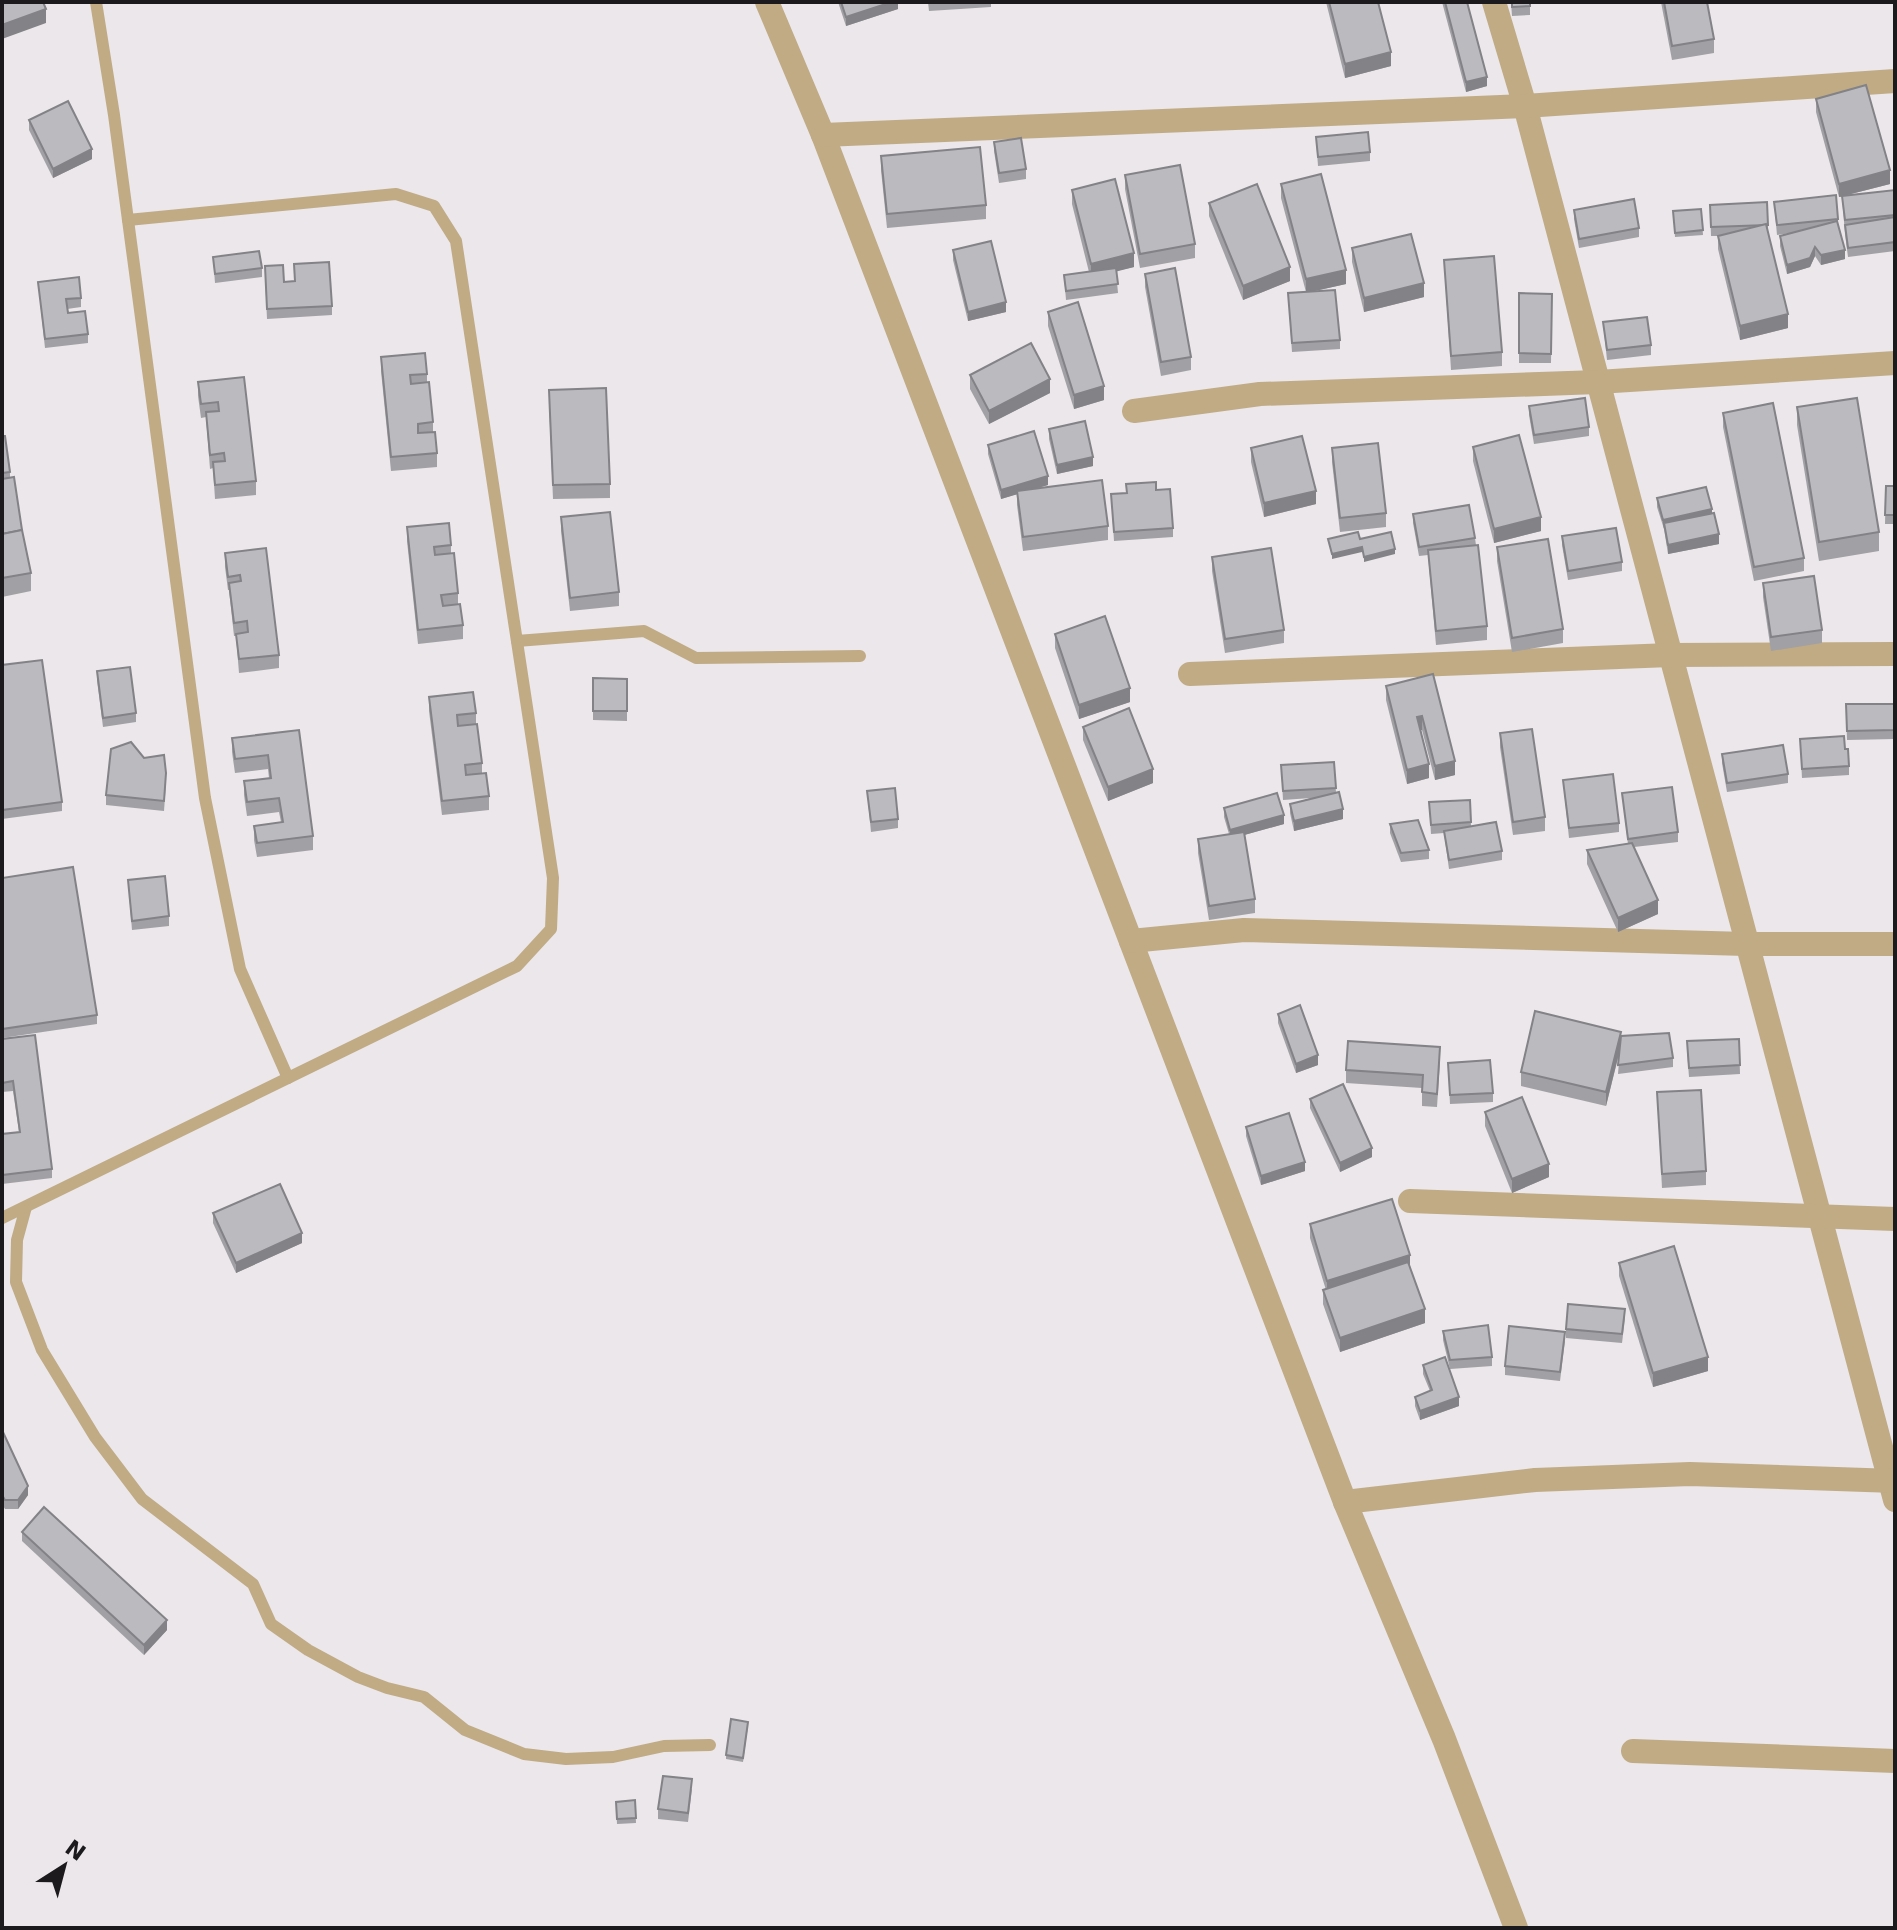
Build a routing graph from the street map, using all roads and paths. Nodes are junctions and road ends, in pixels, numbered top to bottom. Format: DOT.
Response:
graph roads {
  1 [pos="96,2"];
  2 [pos="767,2"];
  3 [pos="1494,2"];
  4 [pos="1895,81"];
  5 [pos="1525,106"];
  6 [pos="823,135"];
  7 [pos="128,220"];
  8 [pos="1895,363"];
  9 [pos="1598,382"];
  10 [pos="1134,411"];
  11 [pos="517,641"];
  12 [pos="1895,654"];
  13 [pos="1670,655"];
  14 [pos="860,656"];
  15 [pos="1190,674"];
  16 [pos="1131,941"];
  17 [pos="1746,944"];
  18 [pos="1895,944"];
  19 [pos="288,1078"];
  20 [pos="1410,1201"];
  21 [pos="26,1207"];
  22 [pos="1819,1217"];
  23 [pos="2,1218"];
  24 [pos="1895,1219"];
  25 [pos="1893,1487"];
  26 [pos="1345,1502"];
  27 [pos="710,1745"];
  28 [pos="1633,1751"];
  29 [pos="1895,1761"];
  30 [pos="1516,1928"];
  1 -- 7 [label="lane"];
  2 -- 6 [label="street"];
  3 -- 5 [label="street"];
  4 -- 5 [label="street"];
  5 -- 6 [label="street"];
  5 -- 9 [label="street"];
  6 -- 16 [label="street"];
  7 -- 11 [label="lane"];
  7 -- 19 [label="lane"];
  8 -- 9 [label="street"];
  9 -- 10 [label="street"];
  9 -- 13 [label="street"];
  11 -- 14 [label="lane"];
  11 -- 19 [label="lane"];
  12 -- 13 [label="street"];
  13 -- 15 [label="street"];
  13 -- 17 [label="street"];
  16 -- 17 [label="street"];
  16 -- 26 [label="street"];
  17 -- 18 [label="street"];
  17 -- 22 [label="street"];
  19 -- 21 [label="lane"];
  20 -- 22 [label="street"];
  21 -- 23 [label="lane"];
  21 -- 27 [label="lane"];
  22 -- 24 [label="street"];
  22 -- 25 [label="street"];
  25 -- 26 [label="street"];
  26 -- 30 [label="street"];
  28 -- 29 [label="street"];
}
